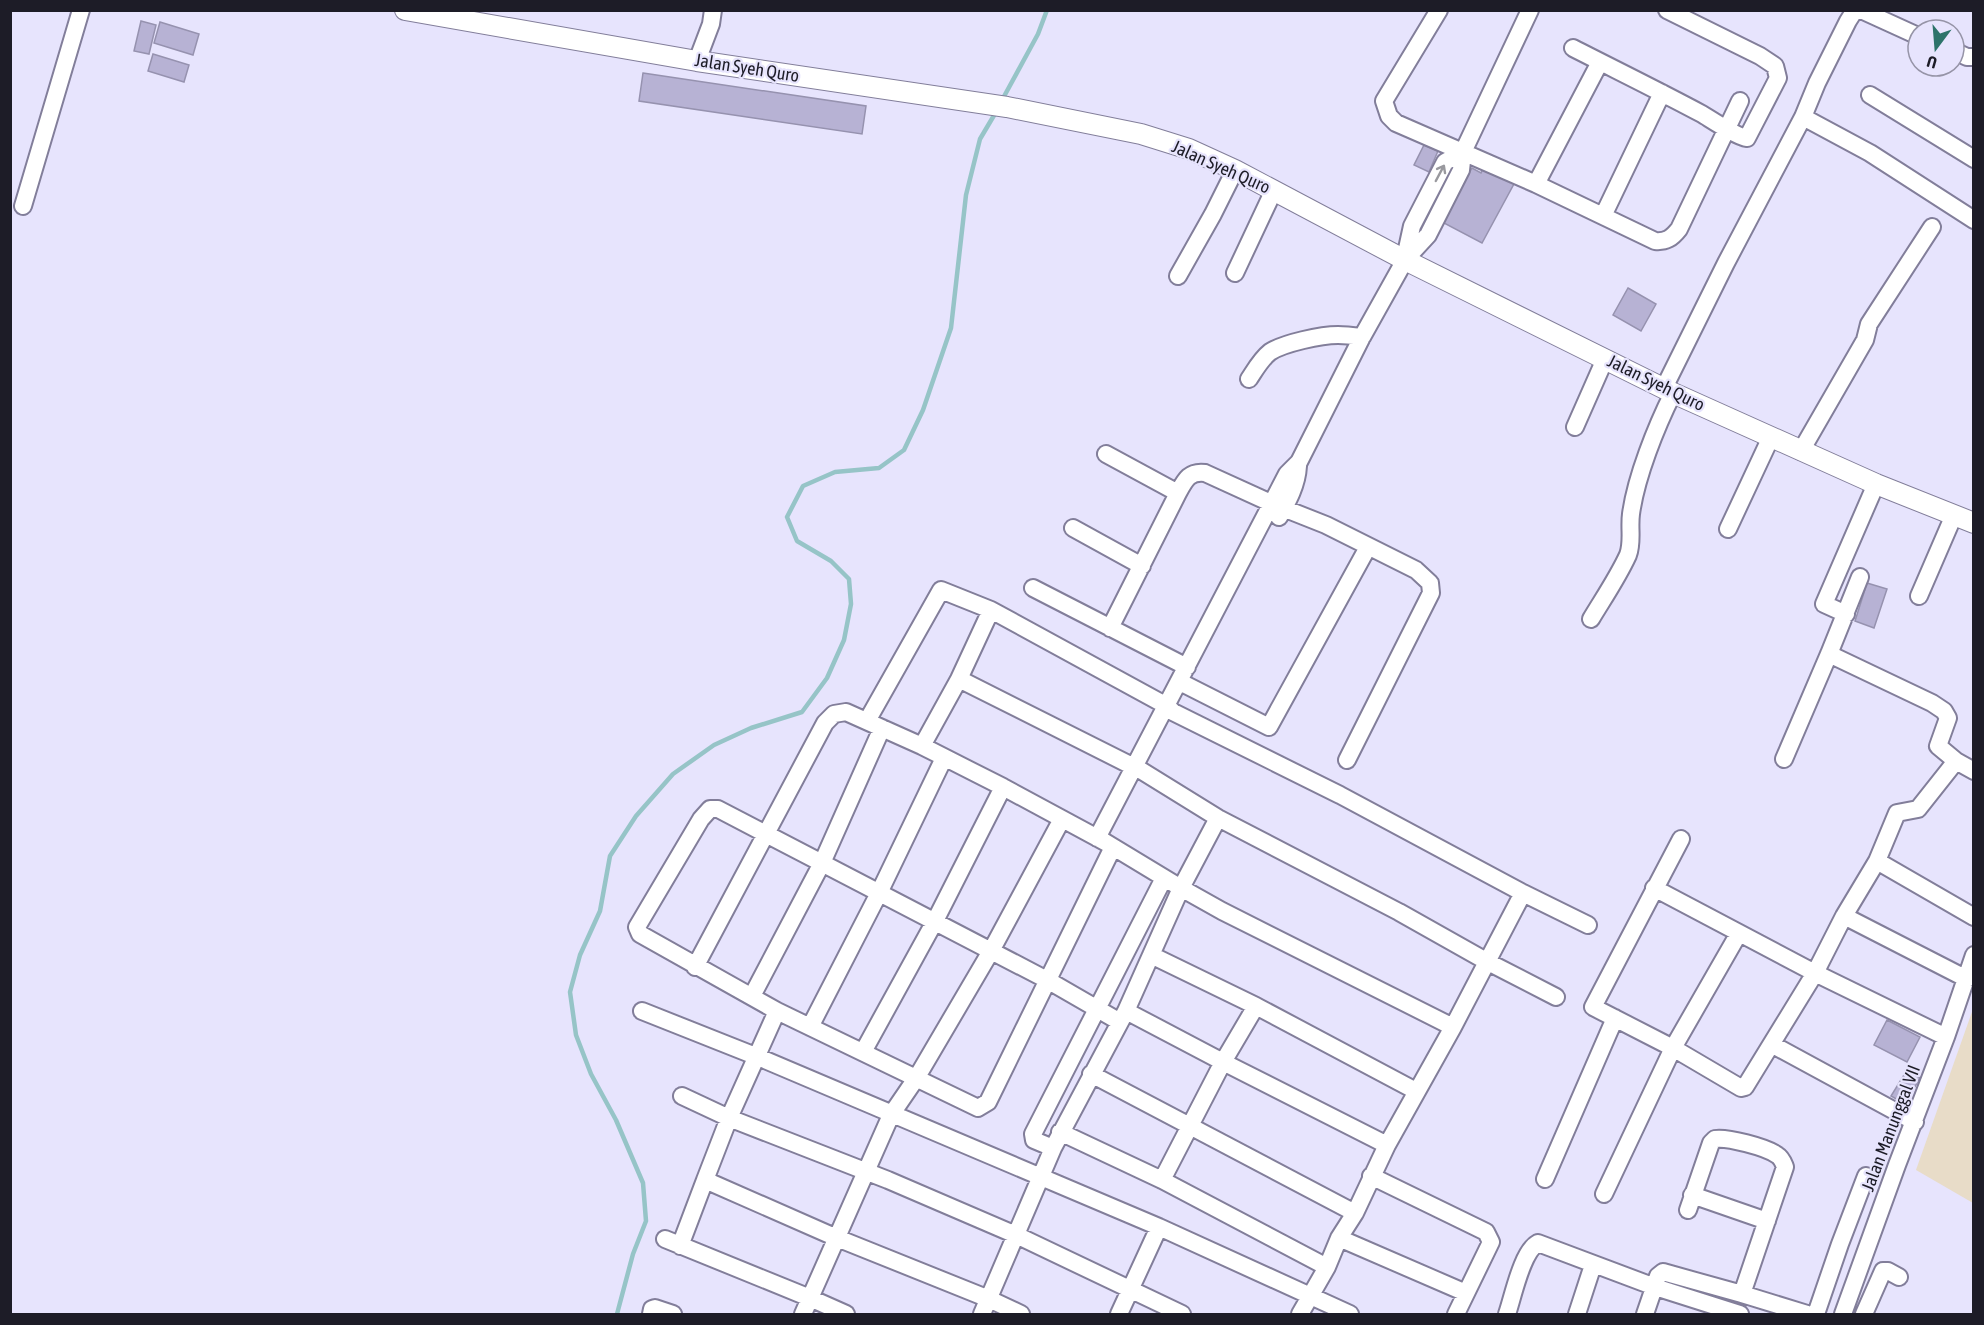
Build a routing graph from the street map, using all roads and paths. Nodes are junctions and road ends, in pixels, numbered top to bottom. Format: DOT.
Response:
graph roads {
  1 [pos="81,10"];
  2 [pos="713,10"];
  3 [pos="1439,10"];
  4 [pos="1530,10"];
  5 [pos="1667,10"];
  6 [pos="1855,10"];
  7 [pos="1861,10"];
  8 [pos="411,11"];
  9 [pos="1906,31"];
  10 [pos="1573,48"];
  11 [pos="697,61"];
  12 [pos="1600,62"];
  13 [pos="1662,93"];
  14 [pos="1870,95"];
  15 [pos="1740,101"];
  16 [pos="1803,117"];
  17 [pos="1727,128"];
  18 [pos="1462,152"];
  19 [pos="1974,159"];
  20 [pos="1235,170"];
  21 [pos="1536,184"];
  22 [pos="1274,190"];
  23 [pos="23,206"];
  24 [pos="1603,216"];
  25 [pos="1974,220"];
  26 [pos="1932,227"];
  27 [pos="1405,260"];
  28 [pos="1235,273"];
  29 [pos="1178,276"];
  30 [pos="1362,337"];
  31 [pos="1605,359"];
  32 [pos="1249,379"];
  33 [pos="1669,390"];
  34 [pos="1575,428"];
  35 [pos="1771,437"];
  36 [pos="1801,451"];
  37 [pos="1106,454"];
  38 [pos="1876,484"];
  39 [pos="1178,493"];
  40 [pos="1278,506"];
  41 [pos="1954,516"];
  42 [pos="1974,524"];
  43 [pos="1073,528"];
  44 [pos="1728,529"];
  45 [pos="1368,547"];
  46 [pos="1142,566"];
  47 [pos="1860,577"];
  48 [pos="1033,588"];
  49 [pos="1919,596"];
  50 [pos="991,610"];
  51 [pos="1846,614"];
  52 [pos="1591,619"];
  53 [pos="1110,628"];
  54 [pos="1829,654"];
  55 [pos="1187,667"];
  56 [pos="959,679"];
  57 [pos="1183,684"];
  58 [pos="1170,709"];
  59 [pos="875,724"];
  60 [pos="922,746"];
  61 [pos="944,758"];
  62 [pos="1784,759"];
  63 [pos="1347,760"];
  64 [pos="1956,761"];
  65 [pos="1138,770"];
  66 [pos="1974,771"];
  67 [pos="1003,787"];
  68 [pos="1218,818"];
  69 [pos="1062,819"];
  70 [pos="767,834"];
  71 [pos="1682,839"];
  72 [pos="1105,842"];
  73 [pos="1877,861"];
  74 [pos="822,863"];
  75 [pos="1164,878"];
  76 [pos="1181,888"];
  77 [pos="1654,888"];
  78 [pos="879,893"];
  79 [pos="1523,893"];
  80 [pos="1844,916"];
  81 [pos="1974,917"];
  82 [pos="935,921"];
  83 [pos="1588,925"];
  84 [pos="1739,933"];
  85 [pos="991,951"];
  86 [pos="1151,956"];
  87 [pos="1974,956"];
  88 [pos="1486,961"];
  89 [pos="695,967"];
  90 [pos="1815,973"];
  91 [pos="1967,979"];
  92 [pos="1049,981"];
  93 [pos="752,996"];
  94 [pos="1556,996"];
  95 [pos="1256,1006"];
  96 [pos="1098,1008"];
  97 [pos="642,1011"];
  98 [pos="777,1011"];
  99 [pos="1123,1016"];
  100 [pos="1615,1018"];
  101 [pos="1453,1027"];
  102 [pos="810,1028"];
  103 [pos="1946,1037"];
  104 [pos="1773,1045"];
  105 [pos="1673,1048"];
  106 [pos="863,1052"];
  107 [pos="758,1057"];
  108 [pos="1223,1062"];
  109 [pos="1091,1074"];
  110 [pos="917,1077"];
  111 [pos="1416,1091"];
  112 [pos="682,1096"];
  113 [pos="891,1115"];
  114 [pos="729,1118"];
  115 [pos="1914,1122"];
  116 [pos="1190,1127"];
  117 [pos="1060,1132"];
  118 [pos="1387,1145"];
  119 [pos="1053,1148"];
  120 [pos="866,1173"];
  121 [pos="1371,1176"];
  122 [pos="1866,1176"];
  123 [pos="1039,1177"];
  124 [pos="1545,1179"];
  125 [pos="705,1180"];
  126 [pos="1162,1180"];
  127 [pos="1604,1194"];
  128 [pos="1355,1213"];
  129 [pos="1767,1221"];
  130 [pos="1159,1227"];
  131 [pos="1016,1235"];
  132 [pos="837,1238"];
  133 [pos="1339,1238"];
  134 [pos="1593,1265"];
  135 [pos="1327,1267"];
  136 [pos="1899,1277"];
  137 [pos="1655,1287"];
  138 [pos="1130,1289"];
  139 [pos="1466,1293"];
  140 [pos="1742,1294"];
  141 [pos="1310,1296"];
  142 [pos="810,1298"];
  143 [pos="986,1307"];
  144 [pos="1870,1312"];
  145 [pos="651,1314"];
  146 [pos="673,1314"];
  147 [pos="803,1314"];
  148 [pos="846,1314"];
  149 [pos="1021,1314"];
  150 [pos="1119,1314"];
  151 [pos="1182,1314"];
  152 [pos="1300,1314"];
  153 [pos="1350,1314"];
  154 [pos="1456,1314"];
  155 [pos="1507,1314"];
  156 [pos="1577,1314"];
  157 [pos="1645,1314"];
  158 [pos="1740,1314"];
  159 [pos="1807,1314"];
  160 [pos="1816,1314"];
  161 [pos="1843,1314"];
  1 -- 23 [label="street"];
  2 -- 11 [label="street"];
  3 -- 18 [label="street"];
  4 -- 18 [label="street"];
  5 -- 17 [label="street"];
  6 -- 16 [label="street"];
  7 -- 9 [label="street"];
  8 -- 11 [label="main road, Jalan Syeh Quro"];
  10 -- 12 [label="street"];
  11 -- 20 [label="main road, Jalan Syeh Quro"];
  12 -- 13 [label="street"];
  12 -- 21 [label="street"];
  13 -- 17 [label="street"];
  13 -- 24 [label="street"];
  14 -- 19 [label="street"];
  15 -- 17 [label="street"];
  16 -- 25 [label="street"];
  16 -- 33 [label="street"];
  17 -- 24 [label="street"];
  18 -- 21 [label="street"];
  18 -- 27 [label="street"];
  20 -- 22 [label="main road, Jalan Syeh Quro"];
  20 -- 29 [label="street"];
  21 -- 24 [label="street"];
  22 -- 27 [label="main road, Jalan Syeh Quro"];
  22 -- 28 [label="street"];
  26 -- 36 [label="street"];
  27 -- 30 [label="street"];
  27 -- 31 [label="main road, Jalan Syeh Quro"];
  30 -- 32 [label="street"];
  30 -- 40 [label="street"];
  31 -- 33 [label="main road, Jalan Syeh Quro"];
  31 -- 34 [label="street"];
  33 -- 35 [label="main road, Jalan Syeh Quro"];
  33 -- 52 [label="street"];
  35 -- 36 [label="main road, Jalan Syeh Quro"];
  35 -- 44 [label="street"];
  36 -- 38 [label="main road, Jalan Syeh Quro"];
  37 -- 39 [label="street"];
  38 -- 41 [label="main road, Jalan Syeh Quro"];
  38 -- 51 [label="street"];
  39 -- 40 [label="street"];
  39 -- 46 [label="street"];
  40 -- 45 [label="street"];
  40 -- 55 [label="street"];
  40 -- 57 [label="street"];
  41 -- 42 [label="main road, Jalan Syeh Quro"];
  41 -- 49 [label="street"];
  43 -- 46 [label="street"];
  45 -- 57 [label="street"];
  45 -- 63 [label="street"];
  46 -- 53 [label="street"];
  47 -- 51 [label="street"];
  48 -- 53 [label="street"];
  50 -- 56 [label="street"];
  50 -- 58 [label="street"];
  50 -- 59 [label="street"];
  51 -- 54 [label="street"];
  53 -- 55 [label="street"];
  54 -- 62 [label="street"];
  54 -- 64 [label="street"];
  55 -- 57 [label="street"];
  56 -- 60 [label="street"];
  56 -- 65 [label="street"];
  57 -- 58 [label="street"];
  58 -- 65 [label="street"];
  58 -- 79 [label="street"];
  59 -- 60 [label="street"];
  59 -- 70 [label="street"];
  59 -- 74 [label="street"];
  60 -- 61 [label="street"];
  61 -- 67 [label="street"];
  61 -- 78 [label="street"];
  64 -- 66 [label="street"];
  64 -- 73 [label="street"];
  65 -- 68 [label="street"];
  65 -- 72 [label="street"];
  67 -- 69 [label="street"];
  67 -- 82 [label="street"];
  68 -- 76 [label="street"];
  68 -- 88 [label="street"];
  69 -- 72 [label="street"];
  69 -- 85 [label="street"];
  70 -- 74 [label="street"];
  70 -- 89 [label="street"];
  70 -- 89 [label="street"];
  71 -- 77 [label="street"];
  72 -- 75 [label="street"];
  72 -- 92 [label="street"];
  73 -- 80 [label="street"];
  73 -- 81 [label="street"];
  74 -- 78 [label="street"];
  74 -- 93 [label="street"];
  75 -- 76 [label="street"];
  75 -- 96 [label="street"];
  76 -- 86 [label="street"];
  76 -- 101 [label="street"];
  77 -- 84 [label="street"];
  77 -- 100 [label="street"];
  78 -- 82 [label="street"];
  78 -- 102 [label="street"];
  79 -- 83 [label="street"];
  79 -- 88 [label="street"];
  80 -- 90 [label="street"];
  80 -- 91 [label="street"];
  82 -- 85 [label="street"];
  82 -- 106 [label="street"];
  84 -- 90 [label="street"];
  84 -- 105 [label="street"];
  85 -- 92 [label="street"];
  85 -- 110 [label="street"];
  86 -- 95 [label="street"];
  86 -- 99 [label="street"];
  87 -- 91 [label="street, Jalan Manunggal VII"];
  88 -- 94 [label="street"];
  88 -- 101 [label="street"];
  89 -- 93 [label="street"];
  90 -- 103 [label="street"];
  90 -- 104 [label="street"];
  91 -- 103 [label="street, Jalan Manunggal VII"];
  92 -- 96 [label="street"];
  92 -- 110 [label="street"];
  93 -- 98 [label="street"];
  95 -- 108 [label="street"];
  95 -- 111 [label="street"];
  96 -- 99 [label="street"];
  96 -- 119 [label="street"];
  97 -- 107 [label="street"];
  98 -- 102 [label="street"];
  98 -- 107 [label="street"];
  99 -- 108 [label="street"];
  99 -- 109 [label="street"];
  100 -- 105 [label="street"];
  100 -- 124 [label="street"];
  101 -- 111 [label="street"];
  102 -- 106 [label="street"];
  103 -- 115 [label="street, Jalan Manunggal VII"];
  104 -- 105 [label="street"];
  104 -- 115 [label="street"];
  105 -- 127 [label="street"];
  106 -- 110 [label="street"];
  107 -- 113 [label="street"];
  107 -- 114 [label="street"];
  108 -- 116 [label="street"];
  108 -- 118 [label="street"];
  109 -- 116 [label="street"];
  109 -- 117 [label="street"];
  110 -- 113 [label="street"];
  111 -- 118 [label="street"];
  112 -- 114 [label="street"];
  113 -- 120 [label="street"];
  113 -- 123 [label="street"];
  114 -- 120 [label="street"];
  114 -- 125 [label="street"];
  115 -- 161 [label="street, Jalan Manunggal VII"];
  116 -- 126 [label="street"];
  116 -- 128 [label="street"];
  117 -- 119 [label="street"];
  117 -- 126 [label="street"];
  118 -- 121 [label="street"];
  119 -- 123 [label="street"];
  120 -- 131 [label="street"];
  120 -- 132 [label="street"];
  121 -- 128 [label="street"];
  121 -- 139 [label="street"];
  122 -- 160 [label="street"];
  123 -- 130 [label="street"];
  123 -- 131 [label="street"];
  125 -- 132 [label="street"];
  125 -- 142 [label="street"];
  126 -- 135 [label="street"];
  128 -- 133 [label="street"];
  129 -- 129 [label="street"];
  129 -- 140 [label="street"];
  130 -- 138 [label="street"];
  130 -- 141 [label="street"];
  131 -- 138 [label="street"];
  131 -- 143 [label="street"];
  132 -- 142 [label="street"];
  132 -- 143 [label="street"];
  133 -- 135 [label="street"];
  133 -- 139 [label="street"];
  134 -- 137 [label="street"];
  134 -- 155 [label="street"];
  134 -- 156 [label="street"];
  135 -- 141 [label="street"];
  136 -- 144 [label="street"];
  137 -- 140 [label="street"];
  137 -- 157 [label="street"];
  137 -- 158 [label="street"];
  138 -- 150 [label="street"];
  138 -- 151 [label="street"];
  139 -- 154 [label="street"];
  140 -- 159 [label="street"];
  141 -- 152 [label="street"];
  141 -- 153 [label="street"];
  142 -- 147 [label="street"];
  142 -- 148 [label="street"];
  143 -- 149 [label="street"];
  145 -- 146 [label="street"];
}
